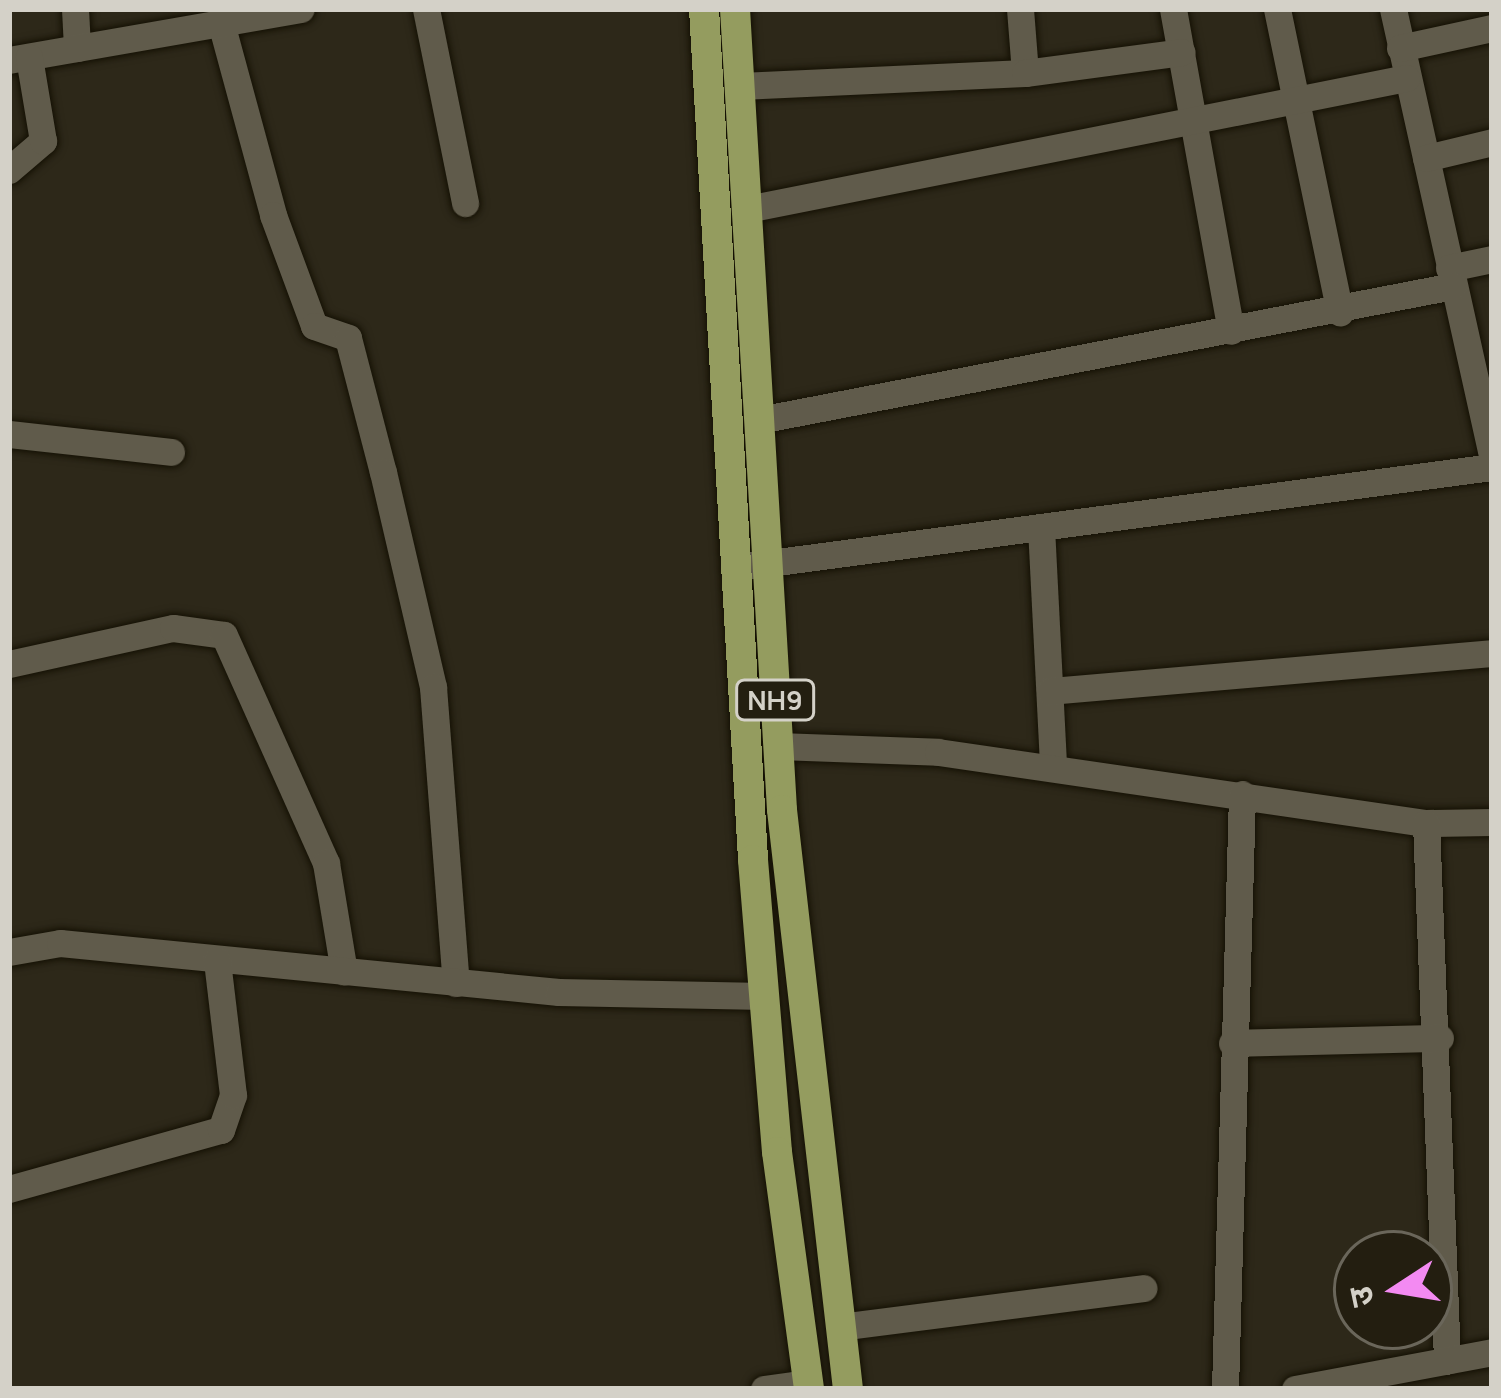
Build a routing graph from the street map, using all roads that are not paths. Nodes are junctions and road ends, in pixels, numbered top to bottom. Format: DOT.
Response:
graph roads {
  1 [pos="75,9"];
  2 [pos="301,9"];
  3 [pos="426,9"];
  4 [pos="704,9"];
  5 [pos="735,9"];
  6 [pos="1020,9"];
  7 [pos="1173,9"];
  8 [pos="1277,9"];
  9 [pos="1393,9"];
  10 [pos="220,23"];
  11 [pos="1492,28"];
  12 [pos="77,48"];
  13 [pos="1400,48"];
  14 [pos="1181,52"];
  15 [pos="19,59"];
  16 [pos="1025,73"];
  17 [pos="1406,78"];
  18 [pos="740,86"];
  19 [pos="1295,102"];
  20 [pos="1196,122"];
  21 [pos="1492,142"];
  22 [pos="1426,158"];
  23 [pos="9,170"];
  24 [pos="465,203"];
  25 [pos="747,209"];
  26 [pos="1492,259"];
  27 [pos="1451,277"];
  28 [pos="1340,314"];
  29 [pos="1231,331"];
  30 [pos="1483,364"];
  31 [pos="759,420"];
  32 [pos="9,434"];
  33 [pos="171,452"];
  34 [pos="1492,457"];
  35 [pos="1492,467"];
  36 [pos="1041,527"];
  37 [pos="752,566"];
  38 [pos="1492,653"];
  39 [pos="9,664"];
  40 [pos="1050,691"];
  41 [pos="778,746"];
  42 [pos="1053,764"];
  43 [pos="1242,794"];
  44 [pos="1426,823"];
  45 [pos="1492,823"];
  46 [pos="9,952"];
  47 [pos="217,959"];
  48 [pos="344,972"];
  49 [pos="456,982"];
  50 [pos="764,996"];
  51 [pos="1440,1038"];
  52 [pos="1232,1043"];
  53 [pos="9,1189"];
  54 [pos="1144,1288"];
  55 [pos="840,1327"];
  56 [pos="1492,1352"];
  57 [pos="1447,1360"];
  58 [pos="809,1386"];
  59 [pos="764,1389"];
  60 [pos="848,1389"];
  61 [pos="1226,1389"];
  62 [pos="1294,1389"];
  1 -- 12 [label="street"];
  2 -- 10 [label="street"];
  3 -- 24 [label="street"];
  4 -- 37 [label="main road, NH9"];
  5 -- 18 [label="main road, NH9"];
  6 -- 16 [label="street"];
  7 -- 14 [label="street"];
  8 -- 19 [label="street"];
  9 -- 13 [label="street"];
  10 -- 12 [label="street"];
  10 -- 49 [label="street"];
  11 -- 13 [label="street"];
  12 -- 15 [label="street"];
  13 -- 17 [label="street"];
  14 -- 16 [label="street"];
  14 -- 20 [label="street"];
  15 -- 23 [label="street"];
  16 -- 18 [label="street"];
  17 -- 19 [label="street"];
  17 -- 22 [label="street"];
  18 -- 25 [label="main road, NH9"];
  19 -- 20 [label="street"];
  19 -- 28 [label="street"];
  20 -- 25 [label="street"];
  20 -- 29 [label="street"];
  21 -- 22 [label="street"];
  22 -- 27 [label="street"];
  25 -- 31 [label="main road, NH9"];
  26 -- 27 [label="street"];
  27 -- 28 [label="street"];
  27 -- 30 [label="street"];
  28 -- 29 [label="street"];
  29 -- 31 [label="street"];
  30 -- 34 [label="street"];
  31 -- 37 [label="main road, NH9"];
  32 -- 33 [label="street"];
  35 -- 36 [label="street"];
  36 -- 37 [label="street"];
  36 -- 40 [label="street"];
  37 -- 41 [label="main road, NH9"];
  37 -- 50 [label="main road, NH9"];
  38 -- 40 [label="street"];
  39 -- 48 [label="street"];
  40 -- 42 [label="street"];
  41 -- 42 [label="street"];
  41 -- 55 [label="main road, NH9"];
  42 -- 43 [label="street"];
  43 -- 44 [label="street"];
  43 -- 52 [label="street"];
  44 -- 45 [label="street"];
  44 -- 51 [label="street"];
  46 -- 47 [label="street"];
  47 -- 48 [label="street"];
  47 -- 53 [label="street"];
  48 -- 49 [label="street"];
  49 -- 50 [label="street"];
  50 -- 58 [label="main road, NH9"];
  51 -- 52 [label="street"];
  51 -- 57 [label="street"];
  52 -- 61 [label="street"];
  54 -- 55 [label="street"];
  55 -- 60 [label="main road, NH9"];
  56 -- 57 [label="street"];
  57 -- 62 [label="street"];
  58 -- 59 [label="street"];
}
